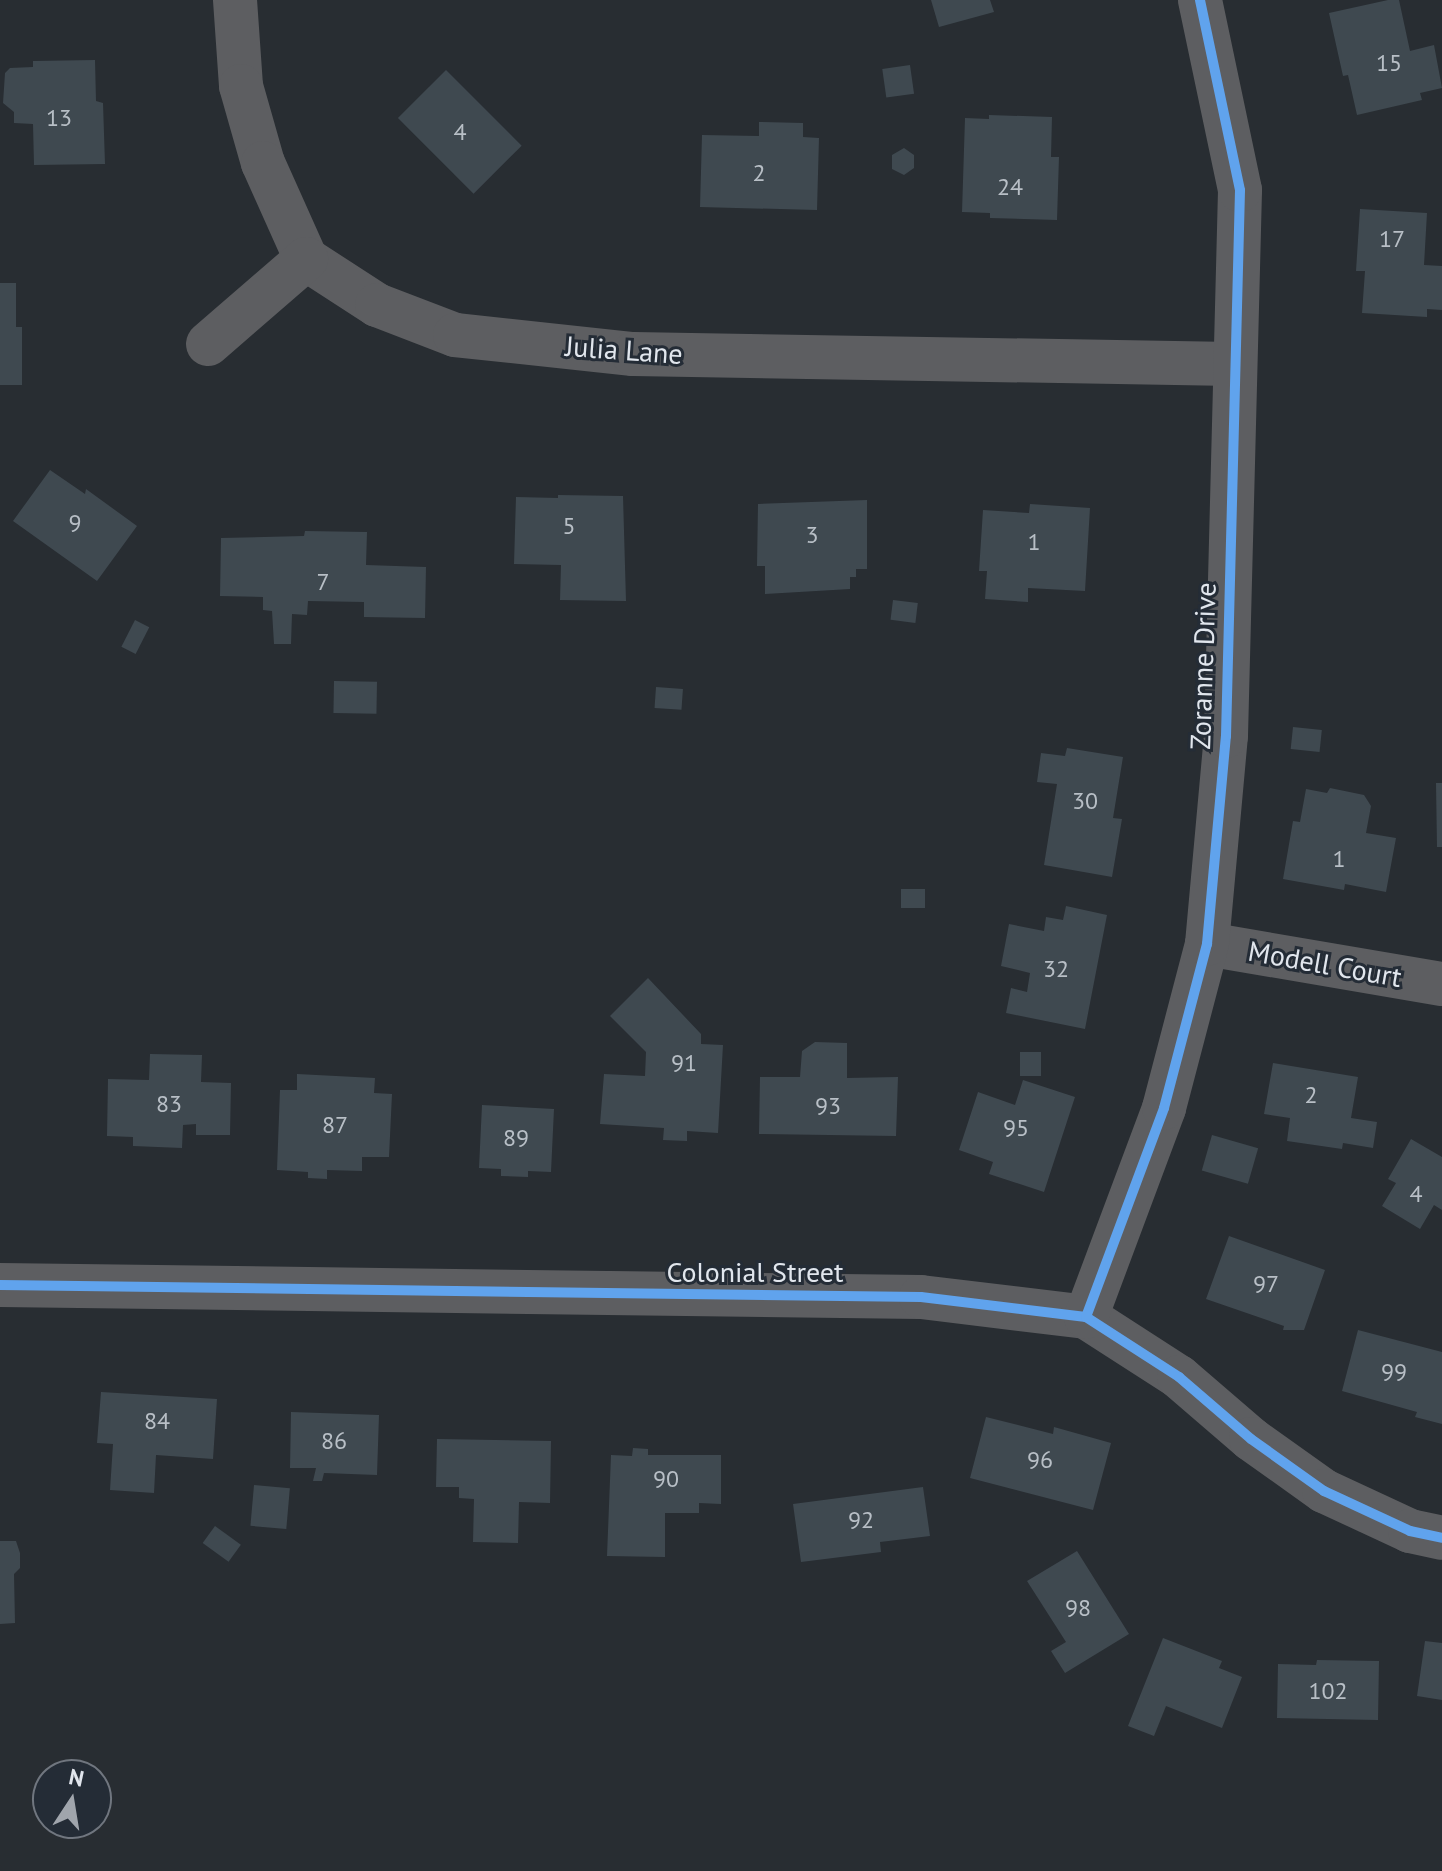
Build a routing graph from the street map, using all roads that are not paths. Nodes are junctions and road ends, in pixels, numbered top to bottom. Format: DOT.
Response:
graph roads {
  1 [pos="235,0"];
  2 [pos="1200,0"];
  3 [pos="306,259"];
  4 [pos="208,344"];
  5 [pos="1233,364"];
  6 [pos="1207,944"];
  7 [pos="1442,984"];
  8 [pos="0,1285"];
  9 [pos="1086,1317"];
  10 [pos="1442,1538"];
  1 -- 3 [label="street"];
  2 -- 5 [label="street, Zoranne Drive"];
  3 -- 4 [label="street"];
  3 -- 5 [label="street, Julia Lane"];
  5 -- 6 [label="street, Zoranne Drive"];
  6 -- 7 [label="street, Modell Court"];
  6 -- 9 [label="street, Zoranne Drive"];
  8 -- 9 [label="street, Colonial Street"];
  9 -- 10 [label="street, Colonial Street"];
}
